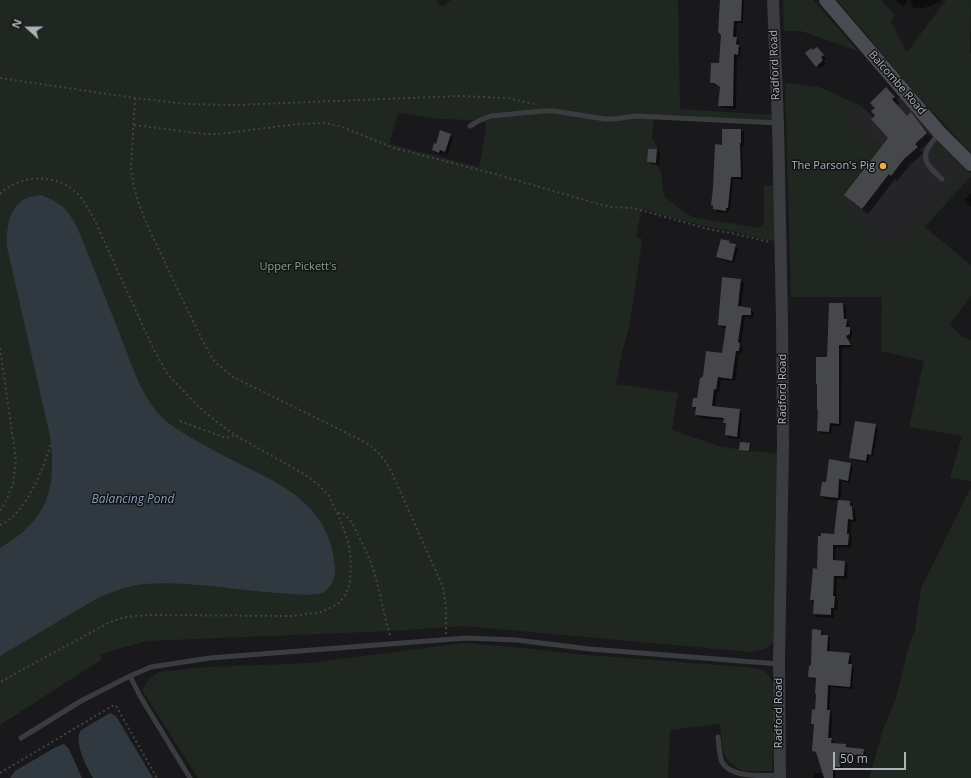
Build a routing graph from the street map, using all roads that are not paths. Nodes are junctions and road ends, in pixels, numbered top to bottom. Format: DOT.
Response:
graph roads {
  1 [pos="773,0"];
  2 [pos="826,0"];
  3 [pos="778,123"];
  4 [pos="470,126"];
  5 [pos="939,132"];
  6 [pos="971,164"];
  7 [pos="942,179"];
  8 [pos="779,664"];
  9 [pos="130,676"];
  10 [pos="718,737"];
  11 [pos="21,738"];
  12 [pos="780,776"];
  13 [pos="190,778"];
  1 -- 3 [label="street, Radford Road"];
  2 -- 5 [label="main road, Balcombe Road"];
  3 -- 4 [label="lane"];
  3 -- 8 [label="street, Radford Road"];
  5 -- 6 [label="main road, Balcombe Road"];
  5 -- 7 [label="lane"];
  8 -- 9 [label="lane"];
  8 -- 12 [label="street, Radford Road"];
  9 -- 11 [label="lane"];
  9 -- 13 [label="lane"];
  10 -- 12 [label="lane"];
}
